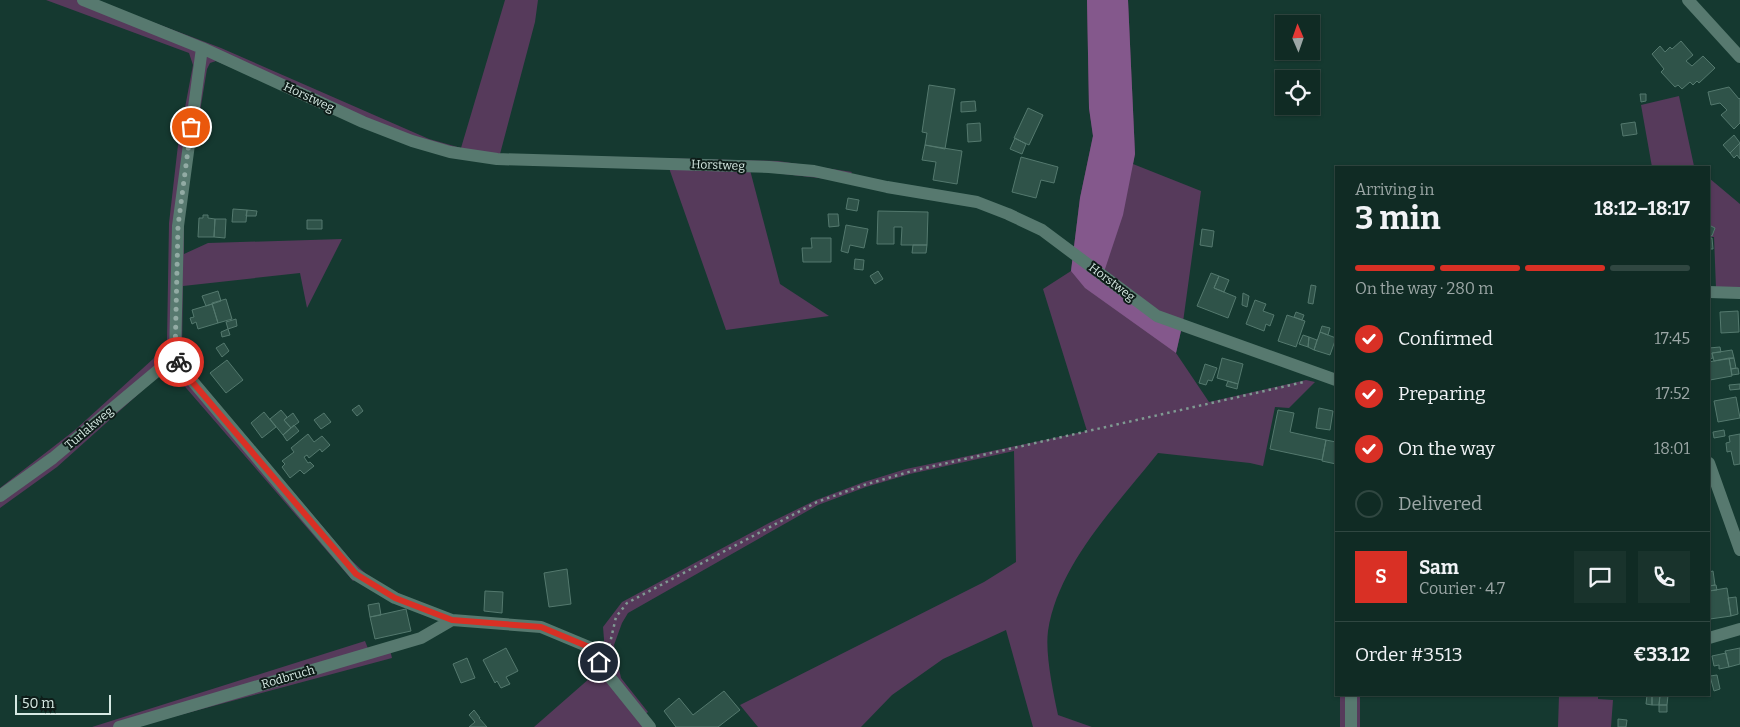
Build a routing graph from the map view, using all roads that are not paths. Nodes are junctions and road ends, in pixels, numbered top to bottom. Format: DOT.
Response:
graph roads {
  1 [pos="83,0"];
  2 [pos="1688,0"];
  3 [pos="202,48"];
  4 [pos="1740,57"];
  5 [pos="1710,292"];
  6 [pos="1740,293"];
  7 [pos="175,356"];
  8 [pos="1332,378"];
  9 [pos="1710,466"];
  10 [pos="0,496"];
  11 [pos="1740,550"];
  12 [pos="432,613"];
  13 [pos="452,620"];
  14 [pos="1740,629"];
  15 [pos="436,631"];
  16 [pos="1710,638"];
  17 [pos="1351,696"];
  18 [pos="120,727"];
  19 [pos="650,727"];
  20 [pos="1352,727"];
  1 -- 3 [label="street, Horstweg"];
  2 -- 4 [label="street"];
  3 -- 7 [label="street"];
  3 -- 8 [label="street, Horstweg"];
  5 -- 6 [label="street"];
  7 -- 10 [label="street, Turlakweg"];
  7 -- 12 [label="street"];
  9 -- 11 [label="street"];
  12 -- 13 [label="street"];
  12 -- 15 [label="street"];
  13 -- 15 [label="street, Rodbruch"];
  13 -- 19 [label="street"];
  14 -- 16 [label="street"];
  15 -- 18 [label="street, Rodbruch"];
  17 -- 20 [label="street"];
}
